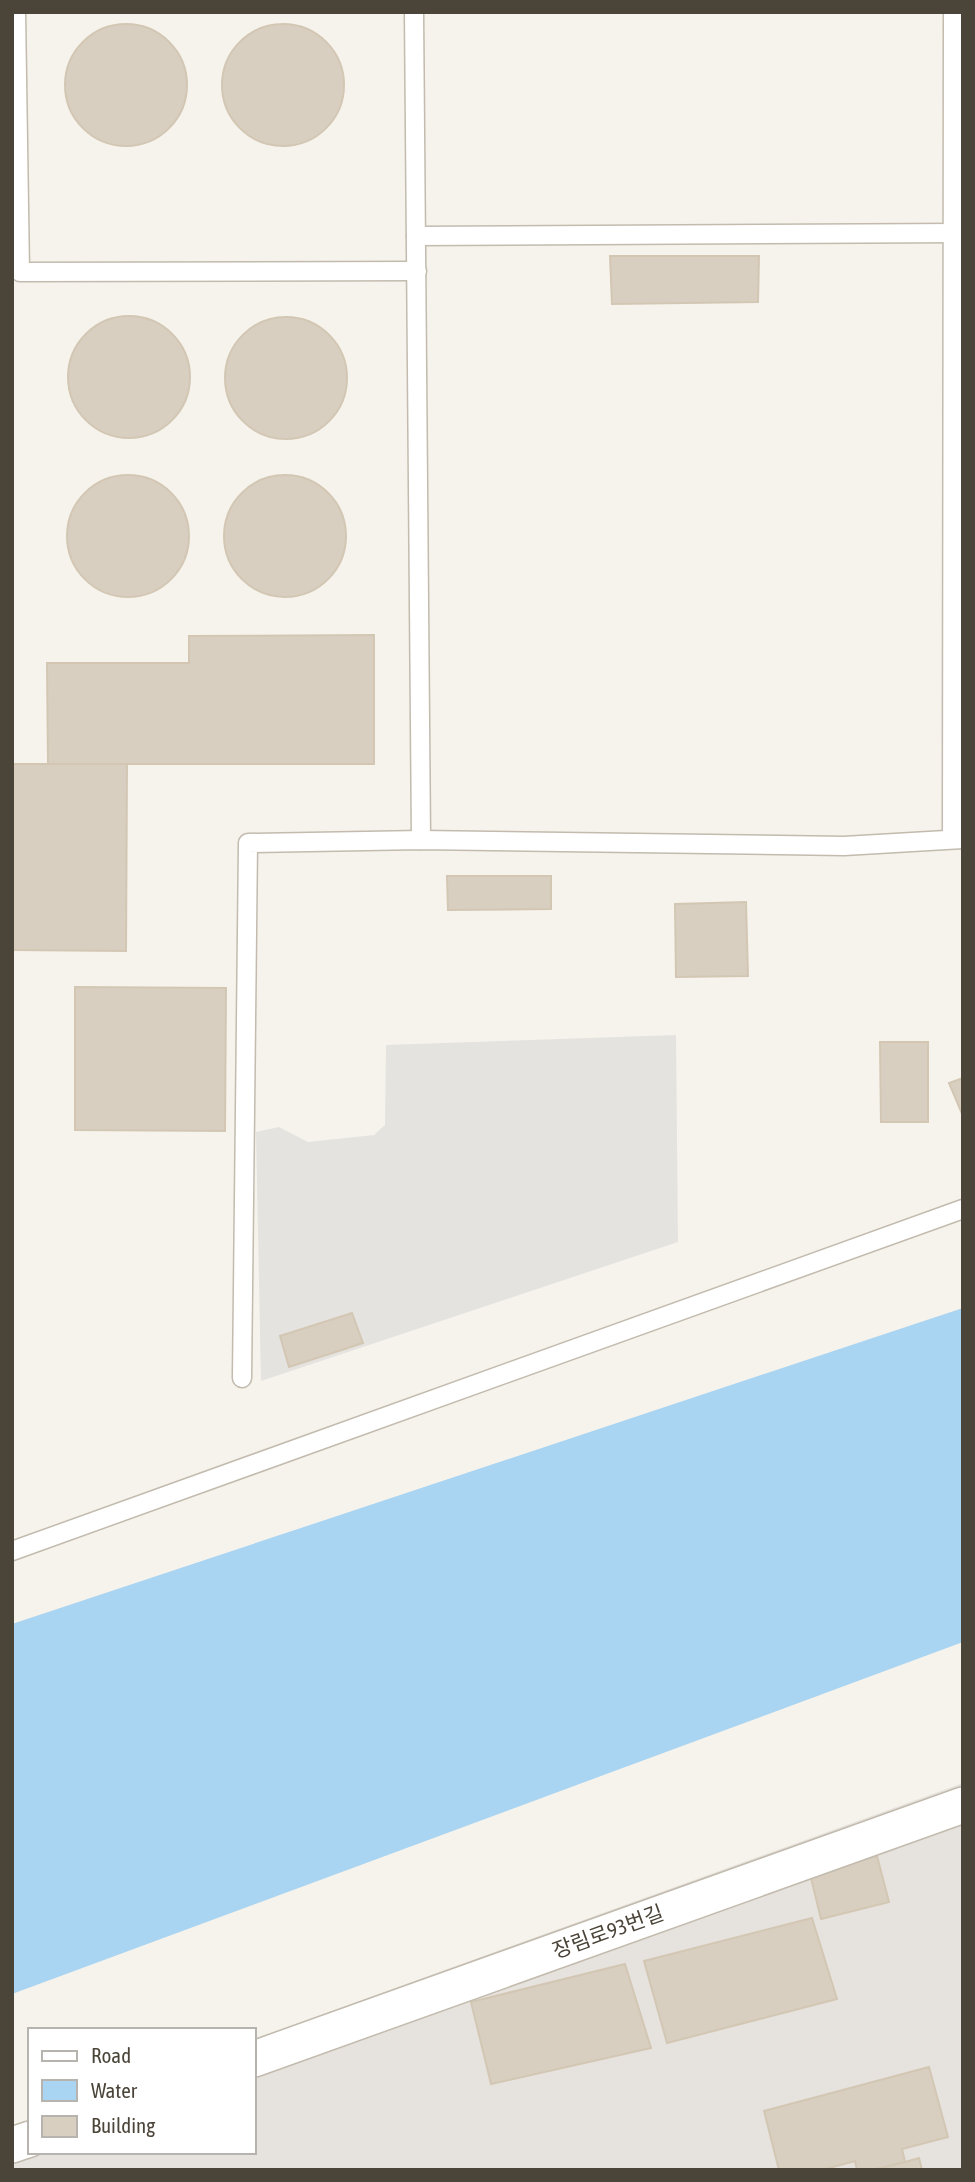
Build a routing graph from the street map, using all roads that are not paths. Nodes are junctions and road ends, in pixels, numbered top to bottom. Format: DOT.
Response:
graph roads {
  1 [pos="16,12"];
  2 [pos="414,12"];
  3 [pos="953,12"];
  4 [pos="958,233"];
  5 [pos="416,236"];
  6 [pos="417,271"];
  7 [pos="958,839"];
  8 [pos="421,840"];
  9 [pos="963,1209"];
  10 [pos="242,1378"];
  11 [pos="12,1551"];
  12 [pos="963,1805"];
  13 [pos="256,2058"];
  1 -- 6 [label="lane"];
  2 -- 5 [label="lane"];
  3 -- 4 [label="lane"];
  4 -- 5 [label="lane"];
  4 -- 7 [label="lane"];
  5 -- 6 [label="lane"];
  6 -- 8 [label="lane"];
  7 -- 8 [label="lane"];
  8 -- 10 [label="lane"];
  9 -- 11 [label="lane"];
  12 -- 13 [label="street, 장림로93번길"];
}
